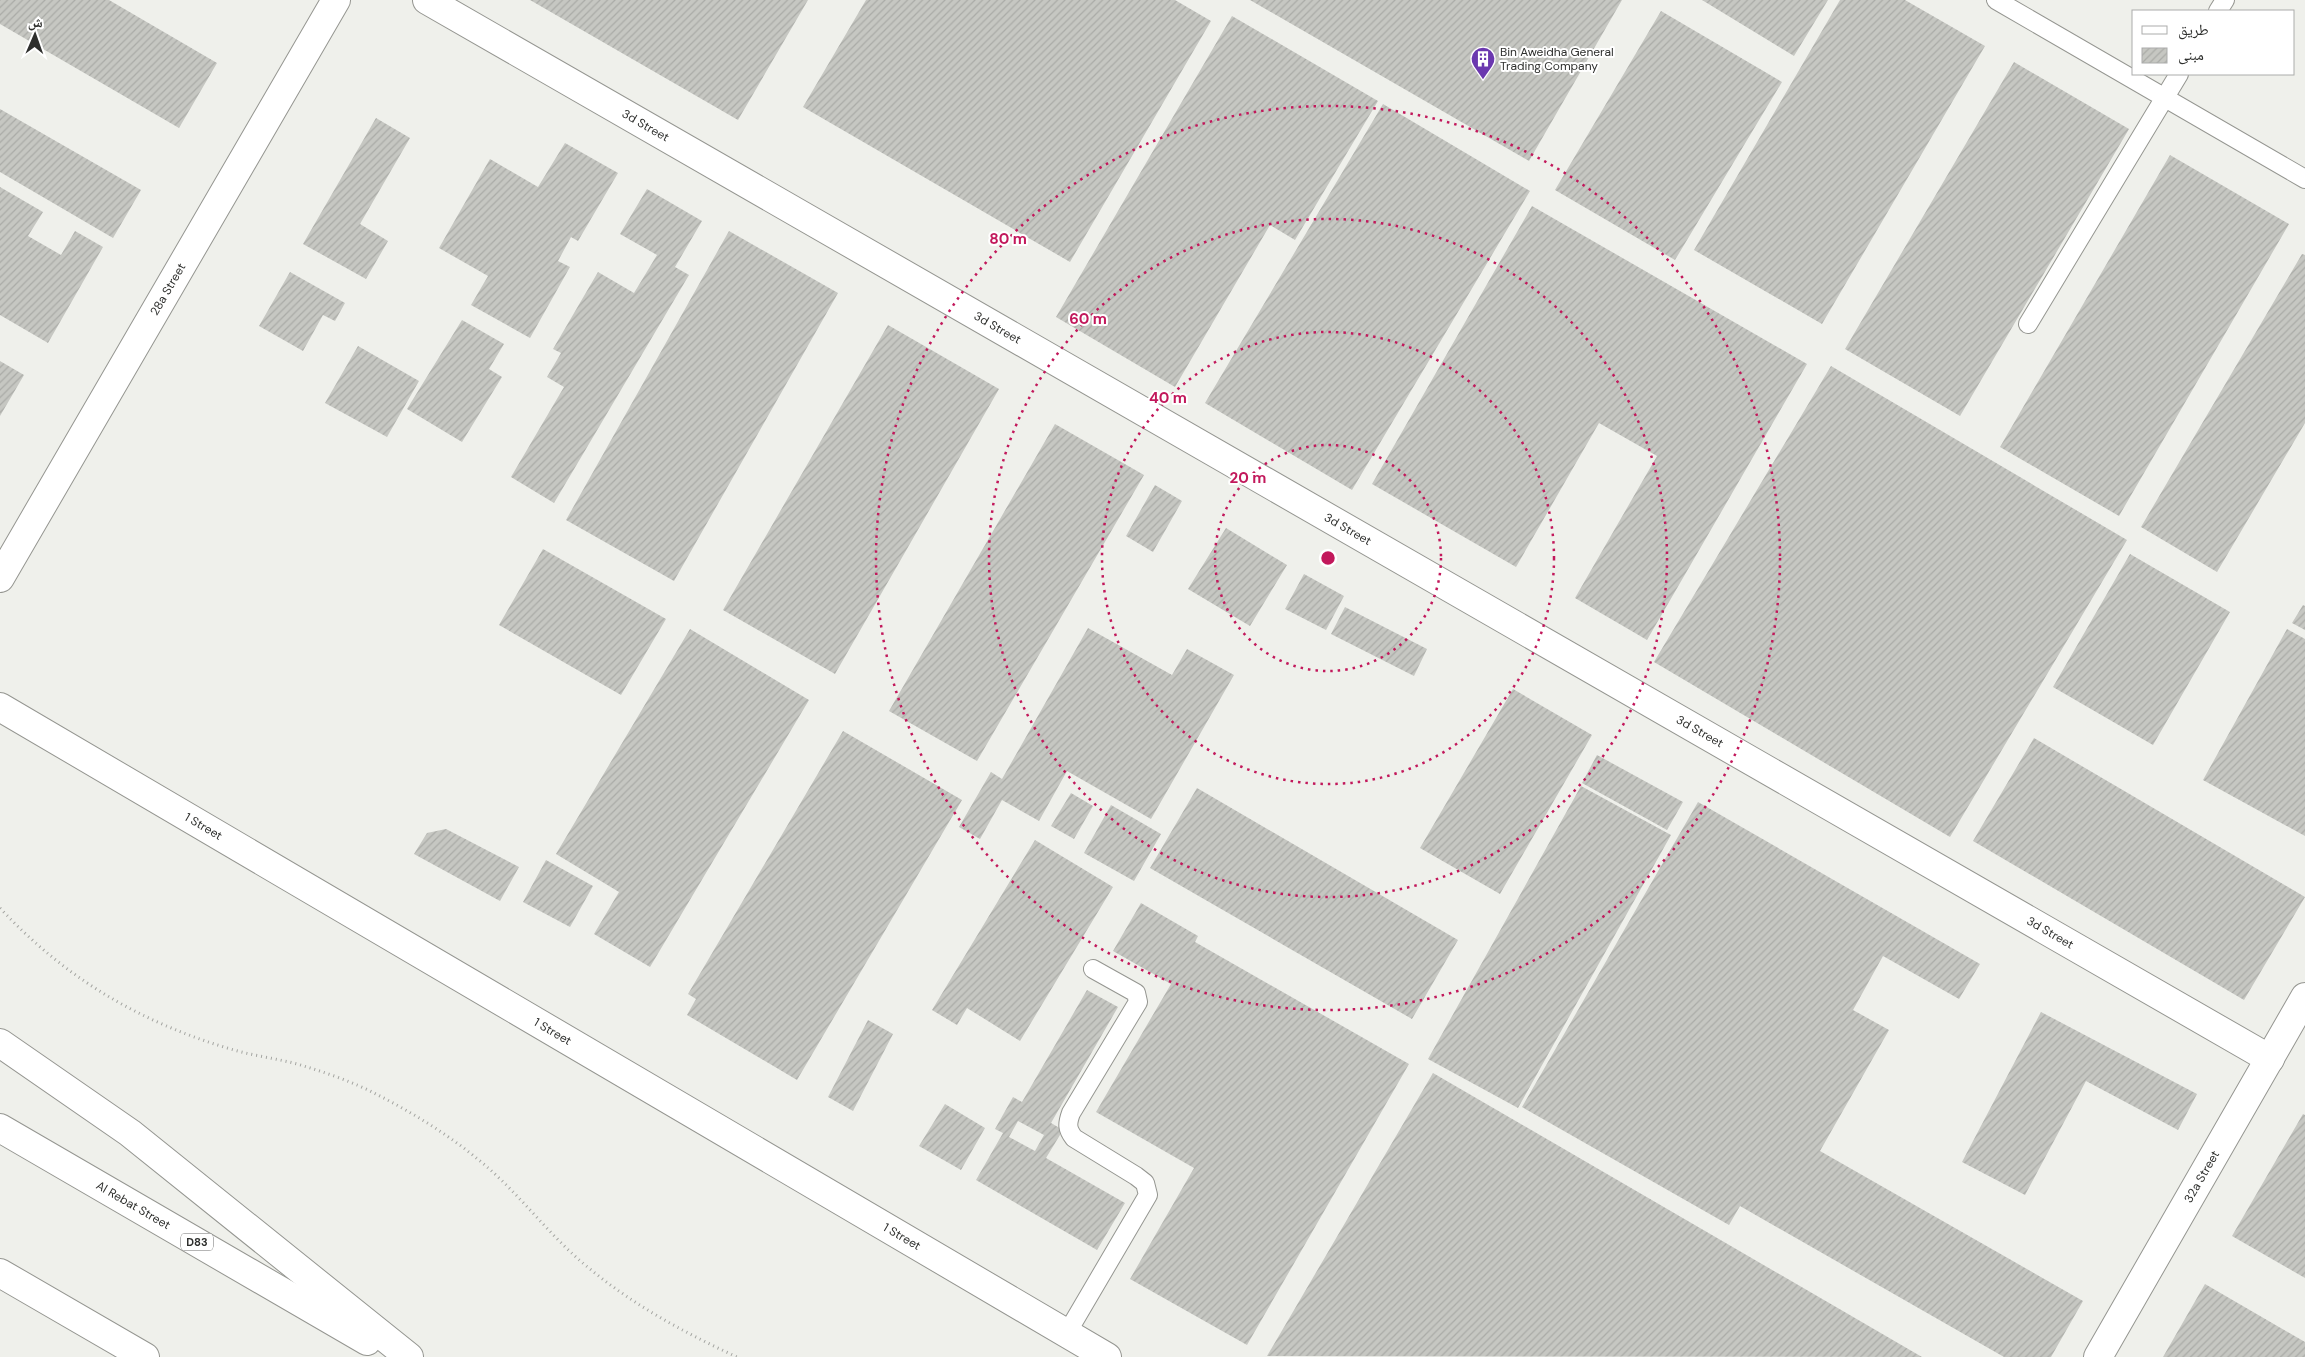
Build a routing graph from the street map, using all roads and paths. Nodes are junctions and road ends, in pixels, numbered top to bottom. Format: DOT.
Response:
graph roads {
  1 [pos="336,0"];
  2 [pos="427,0"];
  3 [pos="1996,0"];
  4 [pos="2178,75"];
  5 [pos="2164,98"];
  6 [pos="2305,180"];
  7 [pos="2028,324"];
  8 [pos="0,578"];
  9 [pos="0,707"];
  10 [pos="0,908"];
  11 [pos="1094,969"];
  12 [pos="2305,997"];
  13 [pos="0,1043"];
  14 [pos="2270,1059"];
  15 [pos="0,1128"];
  16 [pos="0,1273"];
  17 [pos="1066,1333"];
  18 [pos="145,1357"];
  19 [pos="395,1357"];
  20 [pos="409,1357"];
  21 [pos="737,1357"];
  22 [pos="1107,1357"];
  23 [pos="2098,1357"];
  1 -- 8 [label="main road, 28a Street"];
  2 -- 14 [label="main road, 3d Street"];
  3 -- 5 [label="lane"];
  4 -- 5 [label="lane"];
  5 -- 6 [label="lane"];
  5 -- 7 [label="lane"];
  9 -- 17 [label="main road, 1 Street"];
  10 -- 21 [label="path"];
  11 -- 17 [label="lane"];
  12 -- 14 [label="main road, 32a Street"];
  13 -- 20 [label="main road"];
  14 -- 23 [label="main road, 32a Street"];
  15 -- 19 [label="main road, Al Rebat Street / D83"];
  16 -- 18 [label="main road"];
  17 -- 22 [label="main road, 1 Street"];
}
